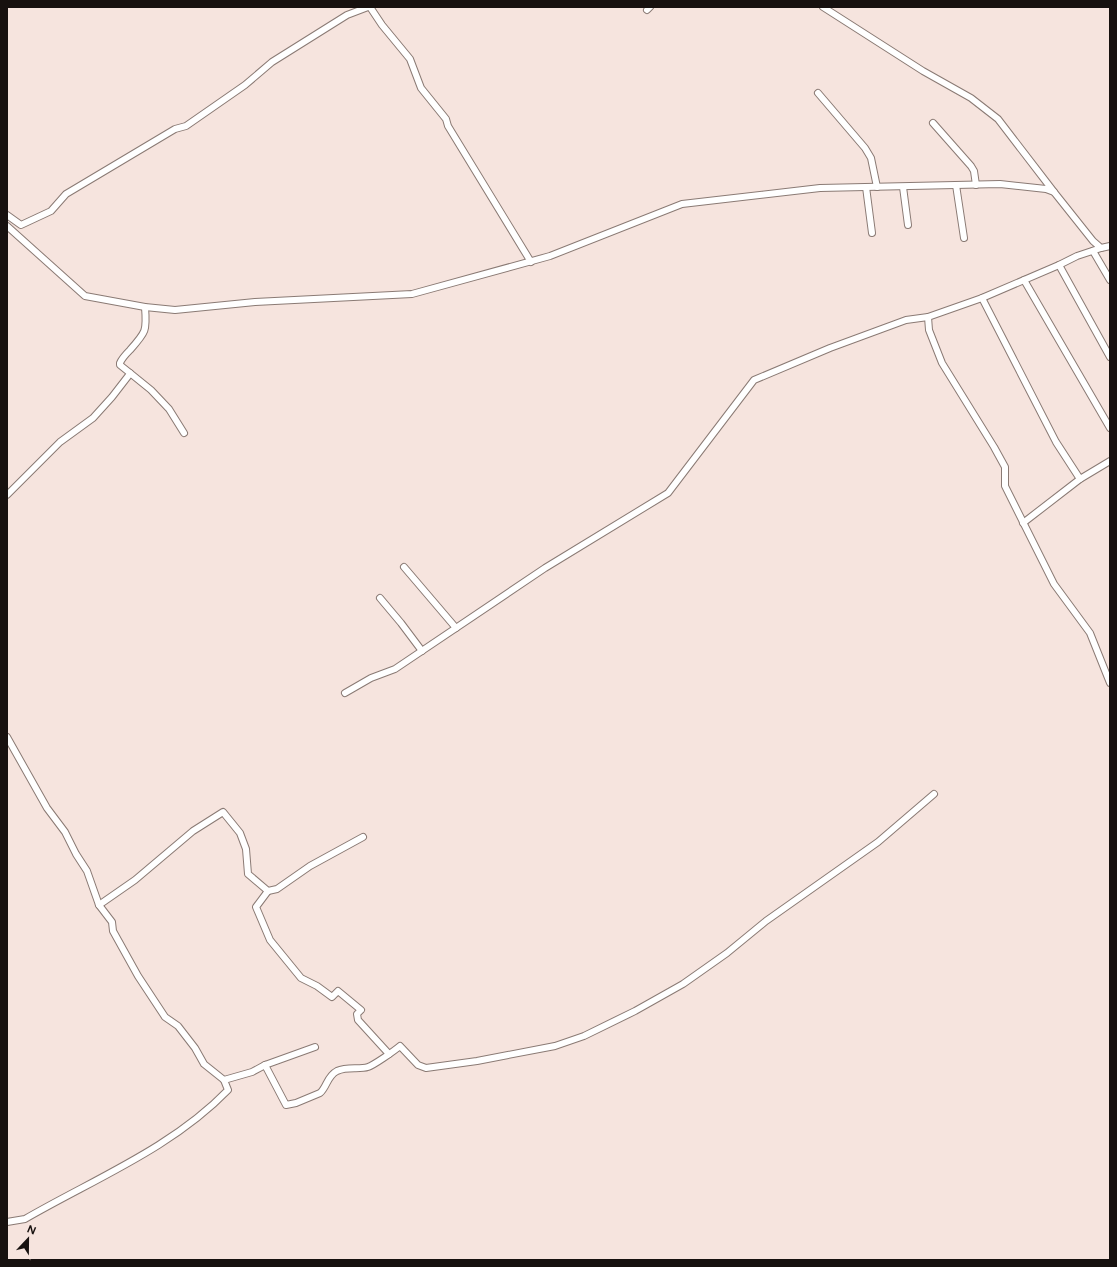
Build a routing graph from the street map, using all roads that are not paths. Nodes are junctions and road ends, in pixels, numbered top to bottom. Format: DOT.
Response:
graph roads {
  1 [pos="369,7"];
  2 [pos="823,7"];
  3 [pos="818,93"];
  4 [pos="933,122"];
  5 [pos="956,185"];
  6 [pos="976,185"];
  7 [pos="903,186"];
  8 [pos="866,187"];
  9 [pos="877,187"];
  10 [pos="1054,192"];
  11 [pos="7,215"];
  12 [pos="908,225"];
  13 [pos="7,226"];
  14 [pos="872,233"];
  15 [pos="964,238"];
  16 [pos="1110,246"];
  17 [pos="1101,248"];
  18 [pos="1093,251"];
  19 [pos="531,262"];
  20 [pos="1059,265"];
  21 [pos="1024,280"];
  22 [pos="1110,280"];
  23 [pos="982,298"];
  24 [pos="145,306"];
  25 [pos="928,317"];
  26 [pos="1110,357"];
  27 [pos="130,373"];
  28 [pos="1110,428"];
  29 [pos="184,433"];
  30 [pos="1110,461"];
  31 [pos="1080,479"];
  32 [pos="7,494"];
  33 [pos="1023,522"];
  34 [pos="404,567"];
  35 [pos="380,598"];
  36 [pos="456,628"];
  37 [pos="422,651"];
  38 [pos="1110,683"];
  39 [pos="345,693"];
  40 [pos="7,737"];
  41 [pos="934,794"];
  42 [pos="363,837"];
  43 [pos="268,891"];
  44 [pos="99,905"];
  45 [pos="315,1047"];
  46 [pos="389,1054"];
  47 [pos="266,1065"];
  48 [pos="224,1080"];
  49 [pos="7,1222"];
  1 -- 11 [label="street"];
  1 -- 19 [label="street"];
  2 -- 10 [label="street"];
  3 -- 9 [label="street"];
  4 -- 6 [label="street"];
  5 -- 6 [label="street"];
  5 -- 7 [label="street"];
  5 -- 15 [label="street"];
  6 -- 10 [label="street"];
  7 -- 9 [label="street"];
  7 -- 12 [label="street"];
  8 -- 9 [label="street"];
  8 -- 14 [label="street"];
  8 -- 19 [label="street"];
  10 -- 17 [label="street"];
  13 -- 24 [label="street"];
  16 -- 17 [label="street"];
  17 -- 18 [label="street"];
  18 -- 20 [label="street"];
  18 -- 22 [label="street"];
  19 -- 24 [label="street"];
  20 -- 21 [label="street"];
  20 -- 26 [label="street"];
  21 -- 23 [label="street"];
  21 -- 28 [label="street"];
  23 -- 25 [label="street"];
  23 -- 31 [label="street"];
  24 -- 27 [label="street"];
  25 -- 33 [label="street"];
  25 -- 36 [label="street"];
  27 -- 29 [label="street"];
  27 -- 32 [label="street"];
  30 -- 31 [label="street"];
  31 -- 33 [label="street"];
  33 -- 38 [label="street"];
  34 -- 36 [label="street"];
  35 -- 37 [label="street"];
  36 -- 37 [label="street"];
  37 -- 39 [label="street"];
  40 -- 44 [label="street"];
  41 -- 46 [label="street"];
  42 -- 43 [label="street"];
  43 -- 44 [label="street"];
  43 -- 46 [label="street"];
  44 -- 48 [label="street"];
  45 -- 47 [label="street"];
  46 -- 47 [label="street"];
  47 -- 48 [label="street"];
  48 -- 49 [label="street"];
}
